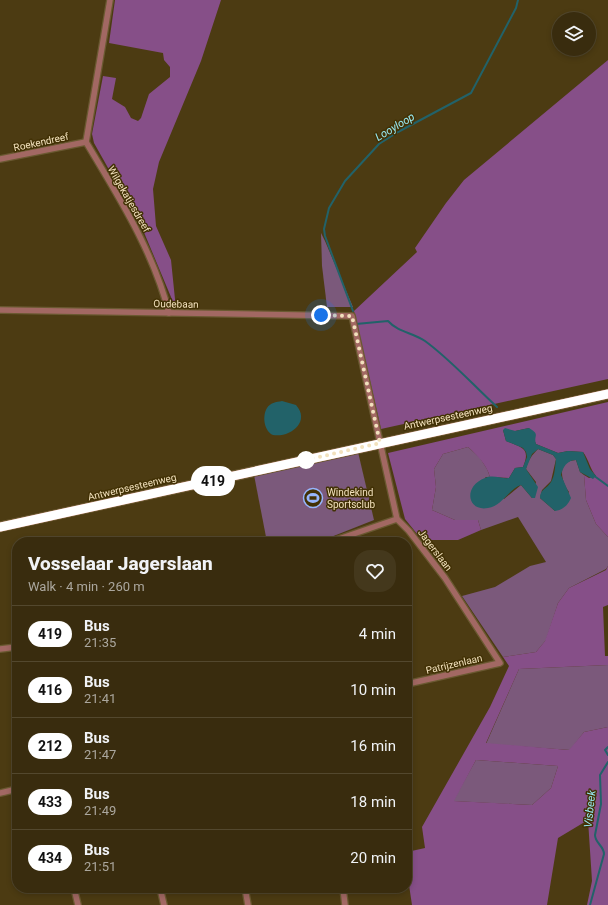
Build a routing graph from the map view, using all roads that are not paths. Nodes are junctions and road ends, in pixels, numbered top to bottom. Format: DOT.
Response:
graph roads {
  1 [pos="110,0"];
  2 [pos="86,142"];
  3 [pos="0,159"];
  4 [pos="0,310"];
  5 [pos="169,313"];
  6 [pos="352,316"];
  7 [pos="608,394"];
  8 [pos="380,443"];
  9 [pos="397,518"];
  10 [pos="0,528"];
  11 [pos="344,537"];
  12 [pos="12,648"];
  13 [pos="0,649"];
  14 [pos="497,659"];
  15 [pos="412,683"];
  16 [pos="12,790"];
  17 [pos="0,793"];
  18 [pos="75,893"];
  19 [pos="161,893"];
  20 [pos="246,893"];
  21 [pos="344,893"];
  22 [pos="78,905"];
  23 [pos="164,905"];
  24 [pos="248,905"];
  25 [pos="345,905"];
  1 -- 2 [label="street"];
  2 -- 3 [label="street, Roekendreef"];
  2 -- 5 [label="street, Wilgekatjesdreef"];
  4 -- 5 [label="street, Oudebaan"];
  5 -- 6 [label="street, Oudebaan"];
  6 -- 8 [label="street, Jagerslaan"];
  7 -- 8 [label="main road, Antwerpsesteenweg"];
  8 -- 9 [label="street, Jagerslaan"];
  8 -- 10 [label="main road, Antwerpsesteenweg"];
  9 -- 11 [label="street"];
  9 -- 14 [label="street, Jagerslaan"];
  12 -- 13 [label="street"];
  14 -- 15 [label="street, Patrijzenlaan"];
  16 -- 17 [label="street"];
  18 -- 22 [label="street"];
  19 -- 23 [label="street"];
  20 -- 24 [label="street"];
  21 -- 25 [label="street"];
}
